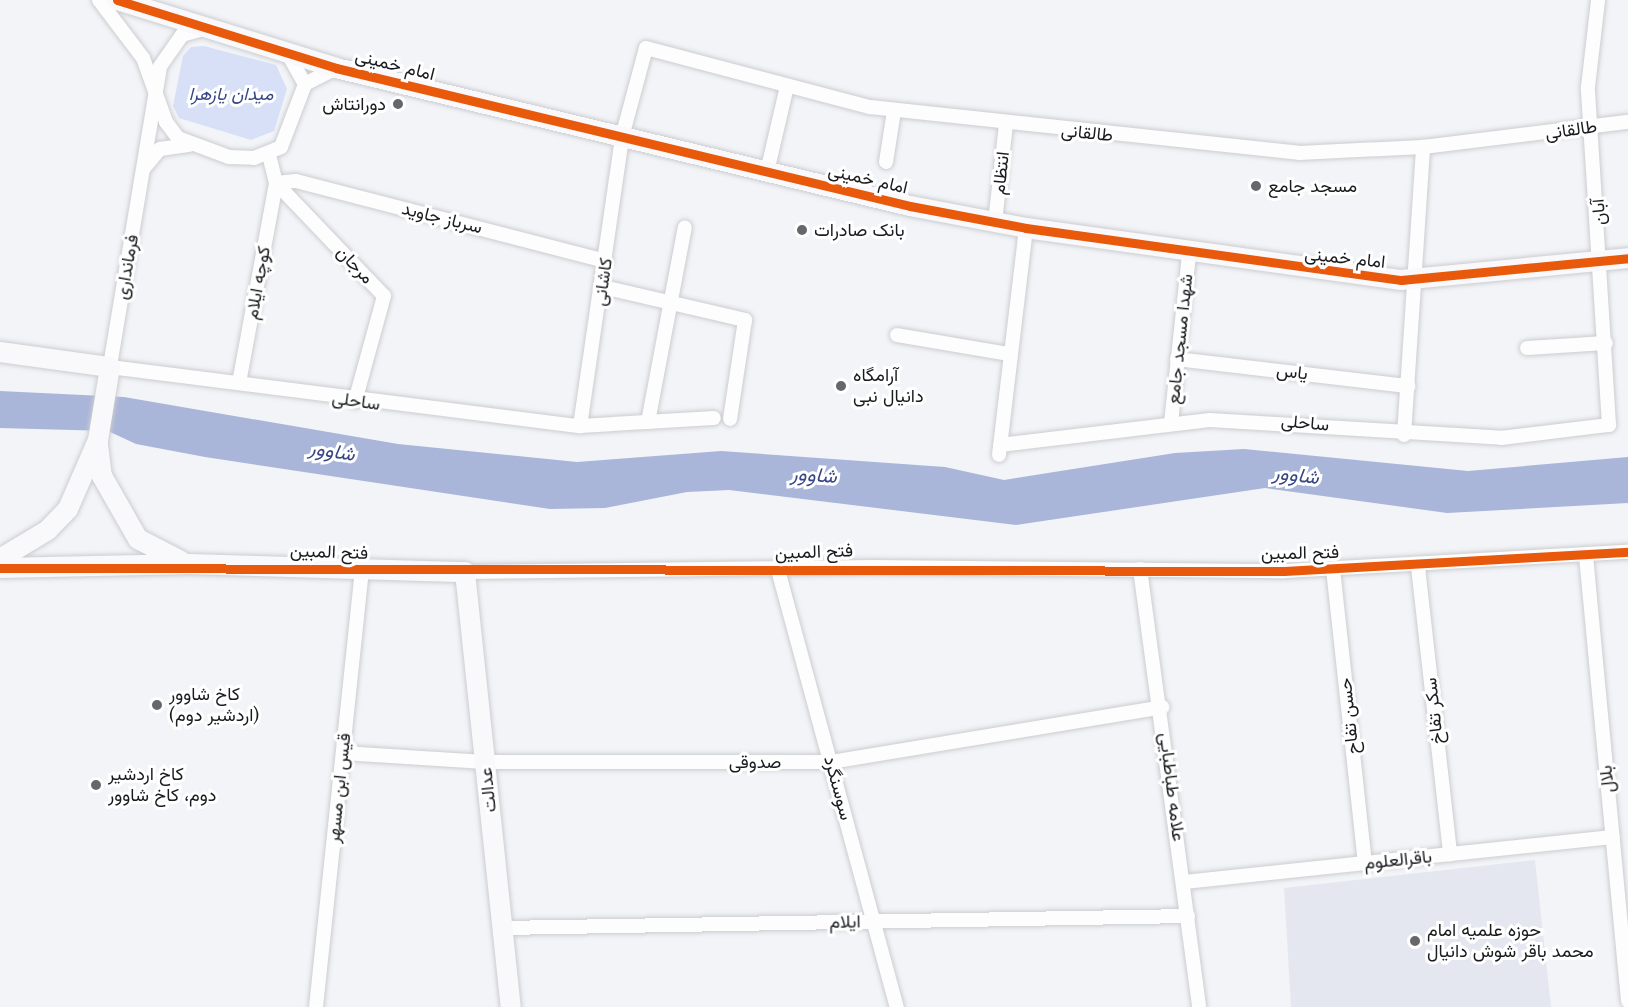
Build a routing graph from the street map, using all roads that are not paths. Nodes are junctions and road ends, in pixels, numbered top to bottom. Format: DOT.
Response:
graph roads {
  1 [pos="99,0"];
  2 [pos="117,0"];
  3 [pos="1598,0"];
  4 [pos="212,28"];
  5 [pos="287,52"];
  6 [pos="336,68"];
  7 [pos="305,84"];
  8 [pos="787,86"];
  9 [pos="156,97"];
  10 [pos="894,111"];
  11 [pos="1628,122"];
  12 [pos="1006,124"];
  13 [pos="1592,127"];
  14 [pos="621,137"];
  15 [pos="194,146"];
  16 [pos="1423,147"];
  17 [pos="269,155"];
  18 [pos="886,162"];
  19 [pos="144,168"];
  20 [pos="767,172"];
  21 [pos="276,183"];
  22 [pos="995,222"];
  23 [pos="684,227"];
  24 [pos="1026,228"];
  25 [pos="1189,254"];
  26 [pos="1628,258"];
  27 [pos="1603,260"];
  28 [pos="606,261"];
  29 [pos="1416,279"];
  30 [pos="603,287"];
  31 [pos="670,302"];
  32 [pos="897,335"];
  33 [pos="1606,343"];
  34 [pos="1527,348"];
  35 [pos="0,352"];
  36 [pos="1008,354"];
  37 [pos="1177,359"];
  38 [pos="109,373"];
  39 [pos="239,383"];
  40 [pos="1408,386"];
  41 [pos="355,401"];
  42 [pos="714,418"];
  43 [pos="730,419"];
  44 [pos="648,422"];
  45 [pos="1171,423"];
  46 [pos="1609,425"];
  47 [pos="580,426"];
  48 [pos="1404,435"];
  49 [pos="98,440"];
  50 [pos="1628,552"];
  51 [pos="1586,556"];
  52 [pos="0,559"];
  53 [pos="189,564"];
  54 [pos="1418,567"];
  55 [pos="0,568"];
  56 [pos="362,569"];
  57 [pos="1140,569"];
  58 [pos="1333,569"];
  59 [pos="778,570"];
  60 [pos="465,572"];
  61 [pos="1162,707"];
  62 [pos="343,753"];
  63 [pos="485,762"];
  64 [pos="831,762"];
  65 [pos="1613,837"];
  66 [pos="1450,854"];
  67 [pos="1365,863"];
  68 [pos="1184,882"];
  69 [pos="1188,916"];
  70 [pos="874,922"];
  71 [pos="502,928"];
  72 [pos="1628,1001"];
  73 [pos="316,1007"];
  74 [pos="511,1007"];
  75 [pos="897,1007"];
  76 [pos="1199,1007"];
  1 -- 9 [label="street"];
  2 -- 4 [label="street, امام خمینی"];
  3 -- 13 [label="street, آبان"];
  4 -- 5 [label="street, امام خمینی"];
  4 -- 9 [label="street"];
  5 -- 6 [label="street, امام خمینی"];
  5 -- 7 [label="street"];
  6 -- 7 [label="street"];
  6 -- 14 [label="street, امام خمینی"];
  7 -- 17 [label="street"];
  8 -- 10 [label="street, طالقانی"];
  8 -- 14 [label="street, طالقانی"];
  8 -- 20 [label="street"];
  9 -- 15 [label="street"];
  9 -- 19 [label="street, فرمانداری"];
  10 -- 12 [label="street, طالقانی"];
  10 -- 18 [label="street"];
  11 -- 13 [label="street, طالقانی"];
  12 -- 16 [label="street, طالقانی"];
  12 -- 22 [label="street, انتظام"];
  13 -- 16 [label="street, طالقانی"];
  13 -- 27 [label="street, آبان"];
  14 -- 20 [label="street, امام خمینی"];
  14 -- 28 [label="street, کاشانی"];
  15 -- 17 [label="street"];
  15 -- 19 [label="street"];
  16 -- 29 [label="street"];
  17 -- 21 [label="street"];
  19 -- 38 [label="street, فرمانداری"];
  20 -- 22 [label="street, امام خمینی"];
  21 -- 28 [label="street, سرباز جاوید"];
  21 -- 39 [label="street, کوچه ایلام"];
  21 -- 41 [label="street, مرجان"];
  22 -- 24 [label="street, امام خمینی"];
  23 -- 31 [label="street"];
  24 -- 25 [label="street, امام خمینی"];
  24 -- 36 [label="street"];
  25 -- 29 [label="street, امام خمینی"];
  25 -- 37 [label="street, شهدا مسجد جامع"];
  26 -- 27 [label="street, امام خمینی"];
  27 -- 29 [label="street, امام خمینی"];
  27 -- 33 [label="street, آبان"];
  28 -- 30 [label="street, کاشانی"];
  29 -- 40 [label="street"];
  30 -- 31 [label="street"];
  30 -- 47 [label="street, کاشانی"];
  31 -- 43 [label="street"];
  31 -- 44 [label="street"];
  32 -- 36 [label="street"];
  33 -- 34 [label="street"];
  33 -- 46 [label="street, آبان"];
  35 -- 38 [label="street, ساحلی"];
  36 -- 45 [label="street, ساحلی"];
  37 -- 40 [label="street, یاس"];
  37 -- 45 [label="street, شهدا مسجد جامع"];
  38 -- 39 [label="street, ساحلی"];
  38 -- 49 [label="street"];
  39 -- 41 [label="street, ساحلی"];
  40 -- 48 [label="street"];
  41 -- 47 [label="street, ساحلی"];
  42 -- 44 [label="street, ساحلی"];
  44 -- 47 [label="street, ساحلی"];
  45 -- 48 [label="street, ساحلی"];
  46 -- 48 [label="street, ساحلی"];
  49 -- 52 [label="street"];
  49 -- 53 [label="street"];
  50 -- 51 [label="street, فتح المبین"];
  51 -- 54 [label="street, فتح المبین"];
  51 -- 65 [label="street, بلال"];
  53 -- 55 [label="street, فتح المبین"];
  53 -- 56 [label="street, فتح المبین"];
  54 -- 58 [label="street, فتح المبین"];
  54 -- 66 [label="street, سکر تفاخ"];
  56 -- 60 [label="street, فتح المبین"];
  56 -- 62 [label="street, قیس ابن مسهر"];
  57 -- 58 [label="street, فتح المبین"];
  57 -- 59 [label="street, فتح المبین"];
  57 -- 61 [label="street, علامه طباطبایی"];
  58 -- 67 [label="street, حسن تفاح"];
  59 -- 60 [label="street, فتح المبین"];
  59 -- 64 [label="street, سوسنگرد"];
  60 -- 63 [label="street, عدالت"];
  61 -- 64 [label="street, صدوقی"];
  61 -- 68 [label="street, علامه طباطبایی"];
  62 -- 63 [label="street, صدوقی"];
  62 -- 73 [label="street, قیس ابن مسهر"];
  63 -- 64 [label="street, صدوقی"];
  63 -- 71 [label="street, عدالت"];
  64 -- 70 [label="street, سوسنگرد"];
  65 -- 66 [label="street, باقرالعلوم"];
  65 -- 72 [label="street, بلال"];
  66 -- 67 [label="street, باقرالعلوم"];
  67 -- 68 [label="street, باقرالعلوم"];
  68 -- 69 [label="street, علامه طباطبایی"];
  69 -- 70 [label="street, ایلام"];
  69 -- 76 [label="street, علامه طباطبایی"];
  70 -- 71 [label="street, ایلام"];
  70 -- 75 [label="street, سوسنگرد"];
  71 -- 74 [label="street, عدالت"];
}
